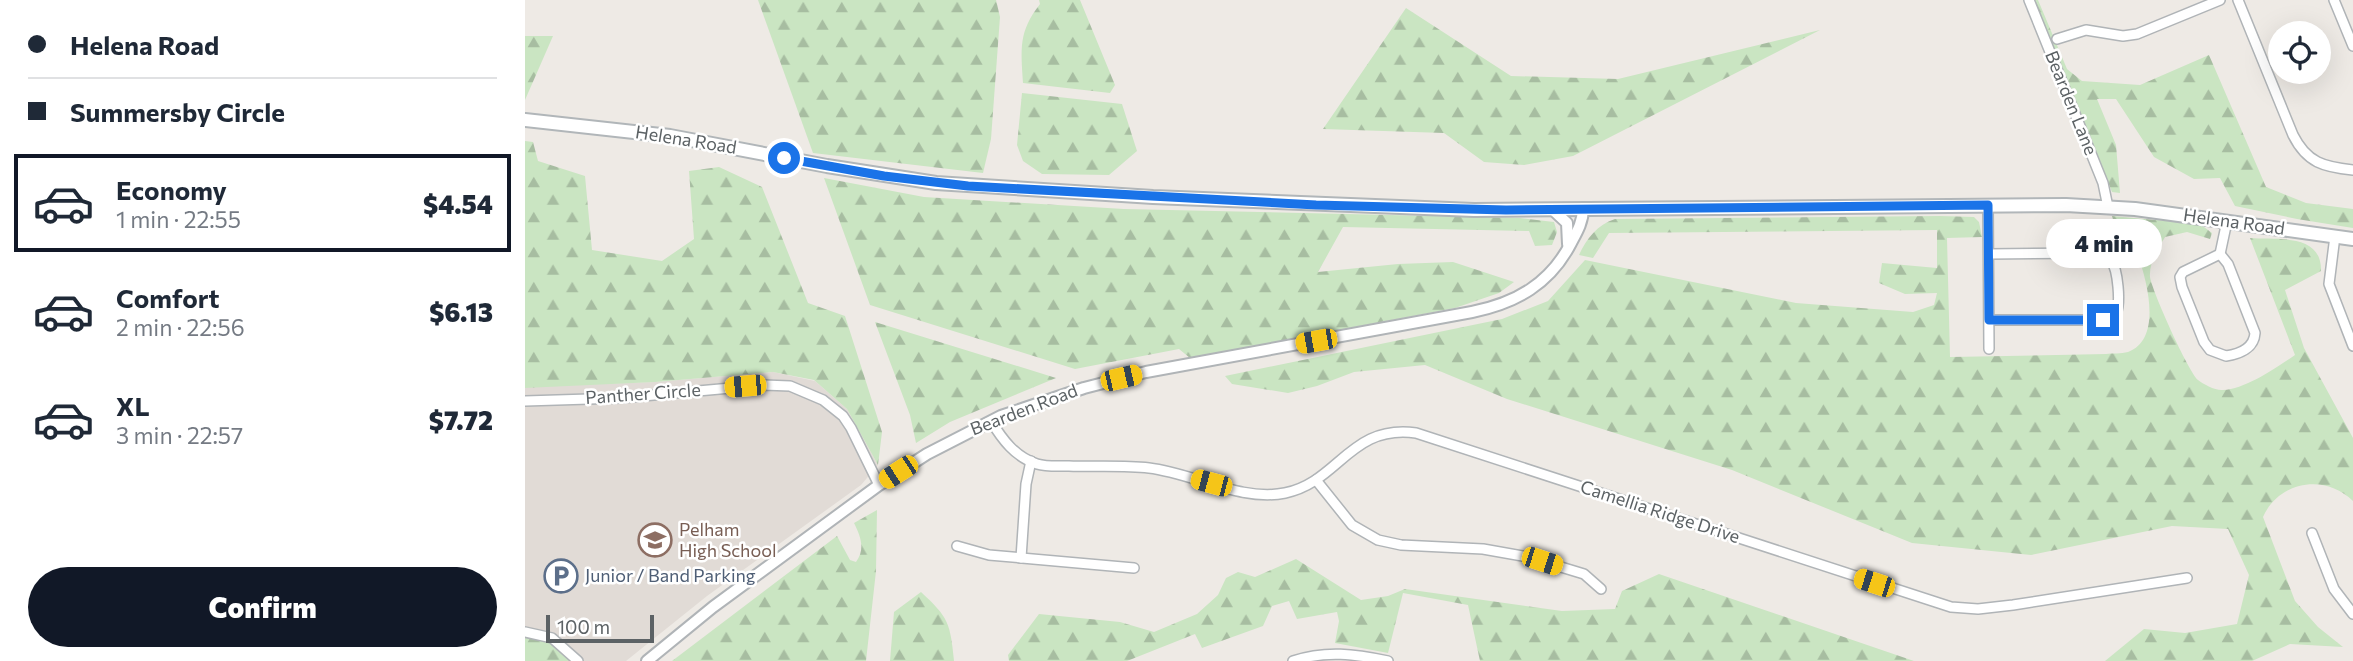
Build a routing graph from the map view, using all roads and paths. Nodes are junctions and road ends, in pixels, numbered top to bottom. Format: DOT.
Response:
graph roads {
  1 [pos="2029,0"];
  2 [pos="2220,0"];
  3 [pos="2238,0"];
  4 [pos="2334,0"];
  5 [pos="2057,39"];
  6 [pos="2353,46"];
  7 [pos="525,120"];
  8 [pos="2353,170"];
  9 [pos="1988,205"];
  10 [pos="2108,207"];
  11 [pos="1583,208"];
  12 [pos="1552,209"];
  13 [pos="2227,221"];
  14 [pos="2335,236"];
  15 [pos="2353,239"];
  16 [pos="1568,250"];
  17 [pos="1989,254"];
  18 [pos="2220,254"];
  19 [pos="1989,320"];
  20 [pos="2353,346"];
  21 [pos="1989,349"];
  22 [pos="525,401"];
  23 [pos="991,421"];
  24 [pos="1031,461"];
  25 [pos="1316,480"];
  26 [pos="879,485"];
  27 [pos="2312,533"];
  28 [pos="957,545"];
  29 [pos="1021,558"];
  30 [pos="1134,568"];
  31 [pos="2187,578"];
  32 [pos="1601,589"];
  33 [pos="2353,614"];
  34 [pos="525,632"];
  35 [pos="578,661"];
  36 [pos="647,661"];
  37 [pos="1293,661"];
  38 [pos="1388,661"];
  1 -- 10 [label="street, Bearden Lane"];
  2 -- 5 [label="street"];
  3 -- 8 [label="street"];
  4 -- 6 [label="street"];
  7 -- 12 [label="main road, Helena Road"];
  9 -- 10 [label="main road, Helena Road"];
  9 -- 11 [label="main road, Helena Road"];
  9 -- 17 [label="street"];
  10 -- 13 [label="main road, Helena Road"];
  11 -- 12 [label="main road, Helena Road"];
  11 -- 16 [label="street, Bearden Road"];
  12 -- 16 [label="street"];
  13 -- 14 [label="main road, Helena Road"];
  13 -- 18 [label="street"];
  14 -- 15 [label="main road, Helena Road"];
  14 -- 20 [label="street"];
  16 -- 23 [label="street, Bearden Road"];
  17 -- 19 [label="street"];
  17 -- 19 [label="street"];
  18 -- 18 [label="street"];
  19 -- 21 [label="street"];
  22 -- 26 [label="street, Panther Circle"];
  23 -- 24 [label="street"];
  23 -- 26 [label="street, Bearden Road"];
  24 -- 25 [label="street, Camellia Ridge Drive"];
  24 -- 29 [label="street"];
  25 -- 31 [label="street, Camellia Ridge Drive"];
  25 -- 32 [label="street"];
  26 -- 36 [label="street, Bearden Road"];
  27 -- 33 [label="street"];
  28 -- 29 [label="street"];
  29 -- 30 [label="street"];
  34 -- 35 [label="street"];
  37 -- 38 [label="street"];
}
